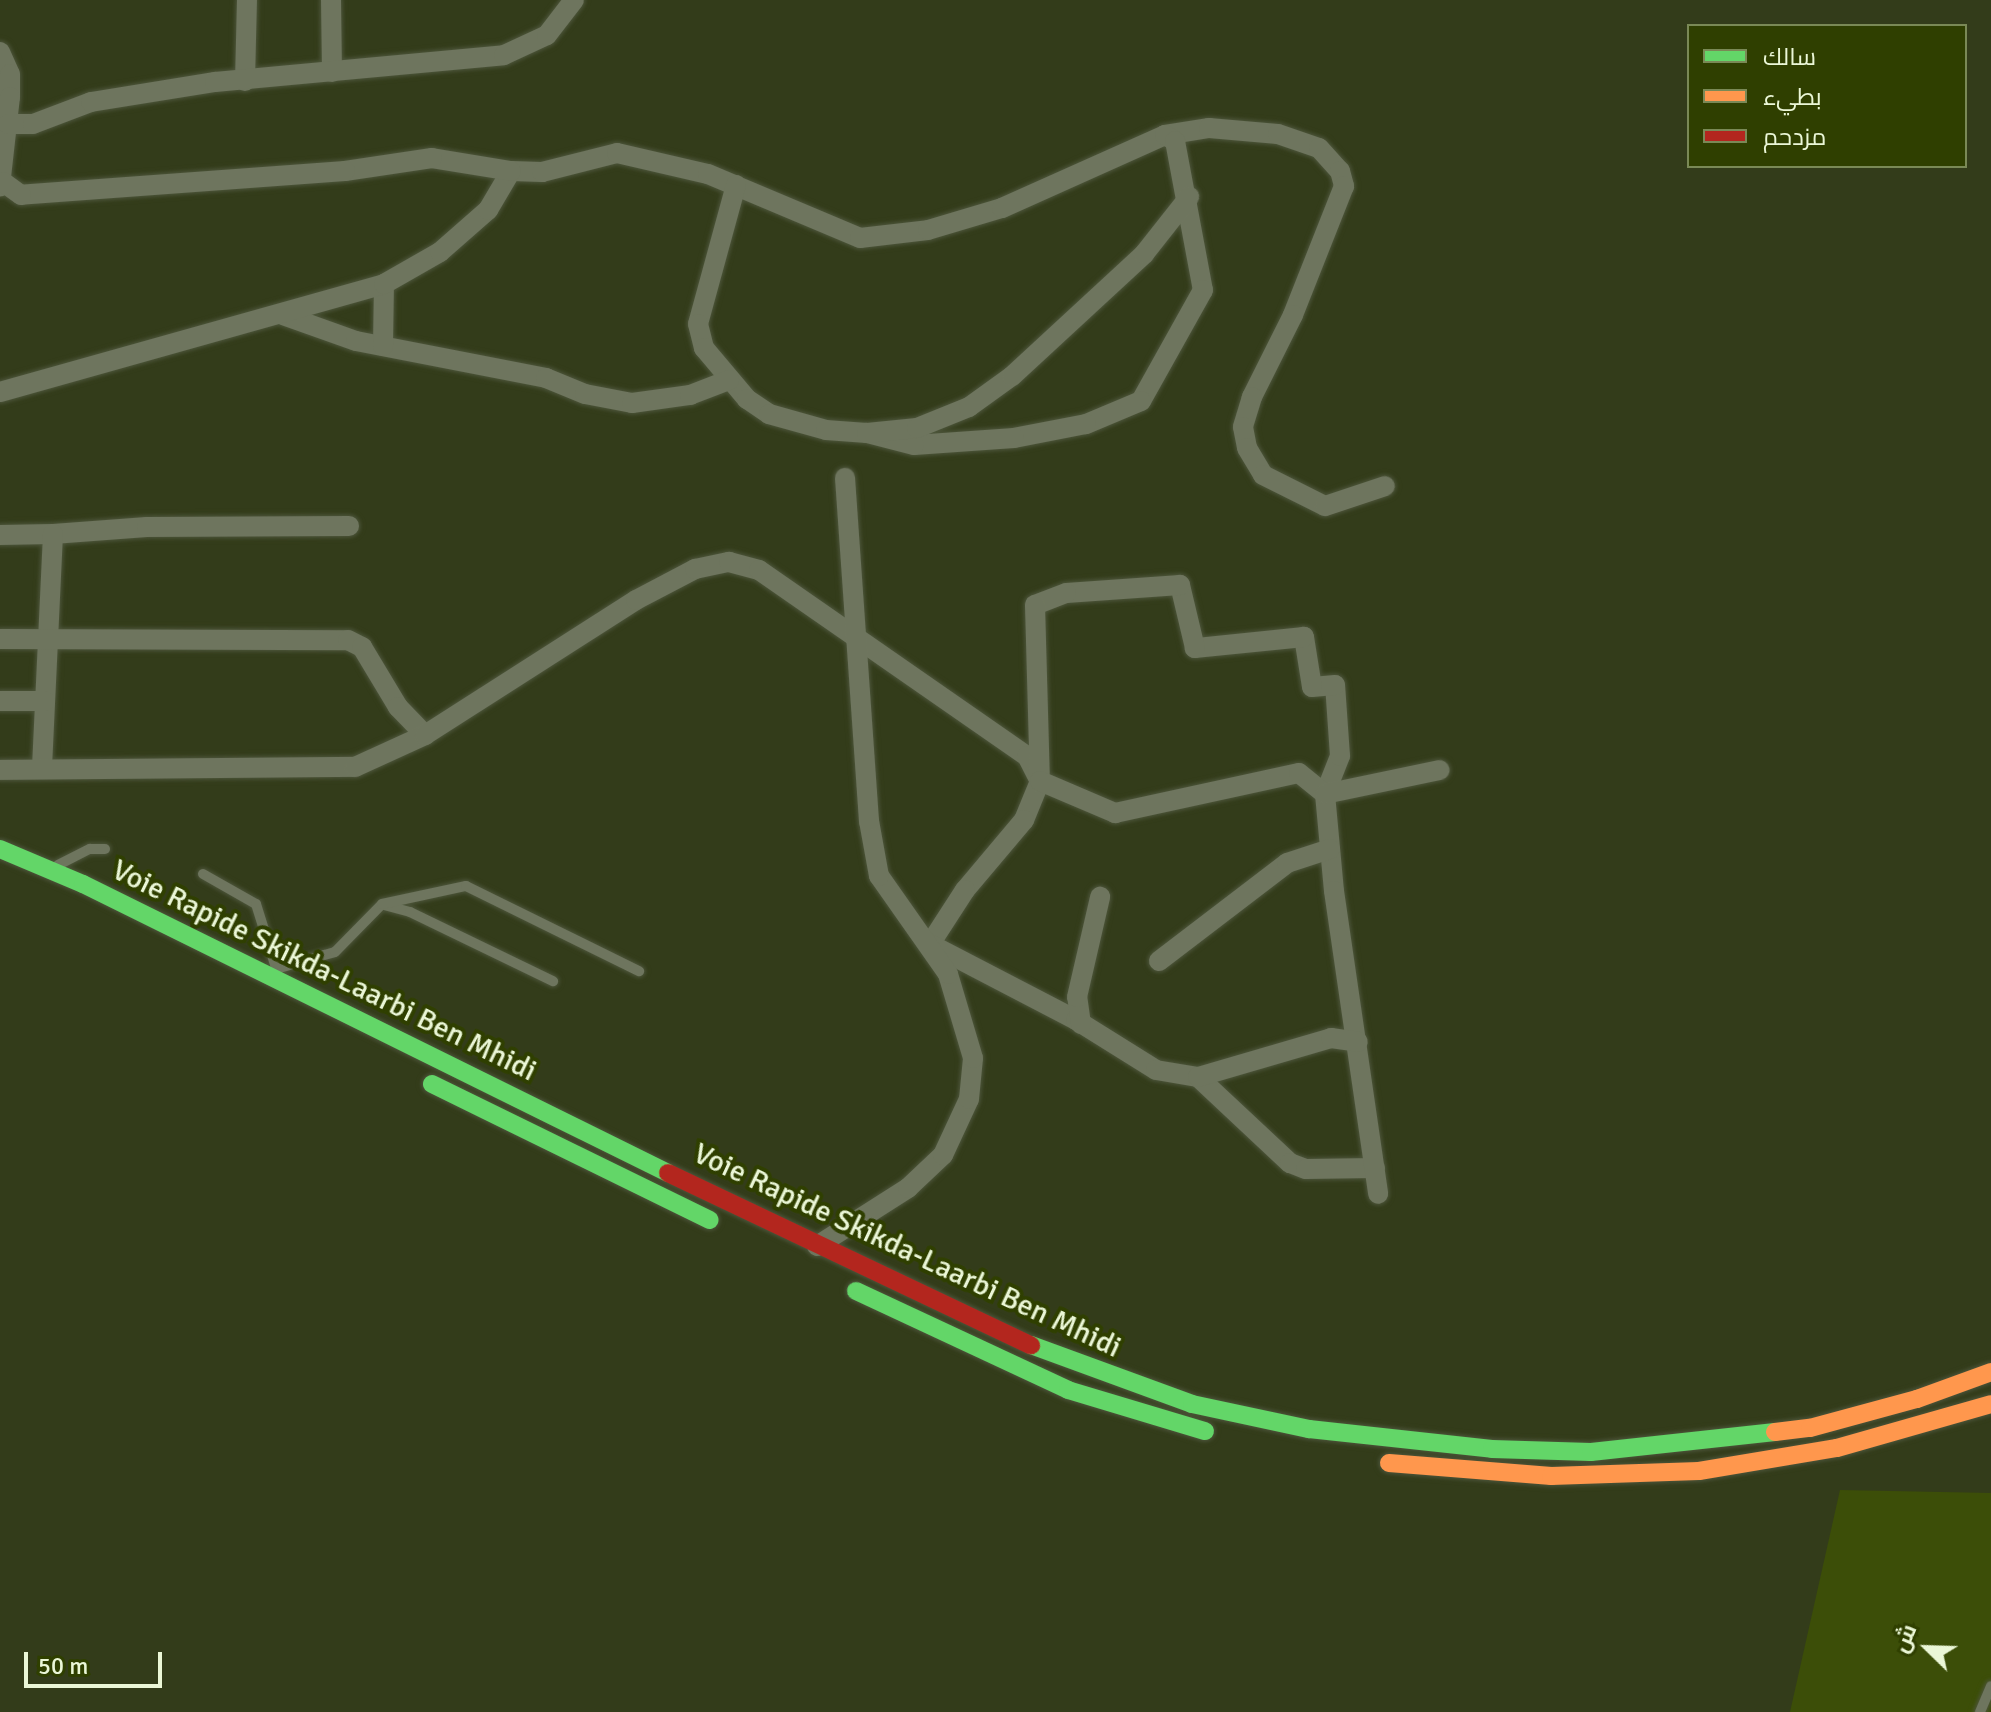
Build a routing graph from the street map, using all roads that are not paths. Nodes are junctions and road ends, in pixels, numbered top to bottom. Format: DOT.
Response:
graph roads {
  1 [pos="247,0"];
  2 [pos="331,0"];
  3 [pos="574,0"];
  4 [pos="0,52"];
  5 [pos="332,72"];
  6 [pos="245,81"];
  7 [pos="8,124"];
  8 [pos="1165,135"];
  9 [pos="511,171"];
  10 [pos="1,184"];
  11 [pos="736,185"];
  12 [pos="1189,197"];
  13 [pos="384,284"];
  14 [pos="283,315"];
  15 [pos="383,346"];
  16 [pos="729,380"];
  17 [pos="0,392"];
  18 [pos="867,433"];
  19 [pos="845,478"];
  20 [pos="1385,486"];
  21 [pos="349,526"];
  22 [pos="53,534"];
  23 [pos="0,535"];
  24 [pos="856,638"];
  25 [pos="0,639"];
  26 [pos="48,639"];
  27 [pos="0,701"];
  28 [pos="45,701"];
  29 [pos="425,735"];
  30 [pos="42,766"];
  31 [pos="0,770"];
  32 [pos="1440,770"];
  33 [pos="1040,781"];
  34 [pos="1325,794"];
  35 [pos="0,849"];
  36 [pos="105,849"];
  37 [pos="1330,849"];
  38 [pos="49,868"];
  39 [pos="203,874"];
  40 [pos="1100,897"];
  41 [pos="382,904"];
  42 [pos="930,944"];
  43 [pos="1159,961"];
  44 [pos="639,971"];
  45 [pos="276,976"];
  46 [pos="553,981"];
  47 [pos="1081,1024"];
  48 [pos="1358,1042"];
  49 [pos="418,1077"];
  50 [pos="1198,1077"];
  51 [pos="1375,1168"];
  52 [pos="1378,1194"];
  53 [pos="732,1231"];
  54 [pos="817,1246"];
  55 [pos="837,1282"];
  56 [pos="1991,1372"];
  57 [pos="1991,1404"];
  58 [pos="1963,1414"];
  59 [pos="1991,1415"];
  60 [pos="1220,1434"];
  61 [pos="1363,1460"];
  62 [pos="1991,1686"];
  63 [pos="1980,1712"];
  1 -- 6 [label="street"];
  2 -- 5 [label="street"];
  3 -- 5 [label="street"];
  4 -- 7 [label="street"];
  5 -- 6 [label="street"];
  6 -- 7 [label="street"];
  7 -- 10 [label="street"];
  8 -- 11 [label="street"];
  8 -- 12 [label="street"];
  8 -- 20 [label="street"];
  9 -- 10 [label="street"];
  9 -- 11 [label="street"];
  9 -- 13 [label="street"];
  11 -- 16 [label="street"];
  12 -- 18 [label="street"];
  12 -- 18 [label="street"];
  13 -- 14 [label="street"];
  13 -- 15 [label="street"];
  14 -- 15 [label="street"];
  14 -- 17 [label="street"];
  15 -- 16 [label="street"];
  16 -- 18 [label="street"];
  19 -- 24 [label="street"];
  21 -- 22 [label="street"];
  22 -- 23 [label="street"];
  22 -- 26 [label="street"];
  24 -- 29 [label="street"];
  24 -- 33 [label="street"];
  24 -- 42 [label="street"];
  25 -- 26 [label="street"];
  26 -- 28 [label="street"];
  26 -- 29 [label="street"];
  27 -- 28 [label="street"];
  28 -- 30 [label="street"];
  29 -- 30 [label="street"];
  30 -- 31 [label="street"];
  32 -- 34 [label="street"];
  33 -- 34 [label="street"];
  33 -- 34 [label="street"];
  33 -- 42 [label="street"];
  34 -- 37 [label="street"];
  35 -- 38 [label="highway, Voie Rapide Skikda-Laarbi Ben Mhidi"];
  36 -- 38 [label="lane"];
  37 -- 43 [label="street"];
  37 -- 48 [label="street"];
  38 -- 45 [label="highway, Voie Rapide Skikda-Laarbi Ben Mhidi"];
  39 -- 45 [label="lane"];
  40 -- 47 [label="street"];
  41 -- 44 [label="lane"];
  41 -- 45 [label="lane"];
  41 -- 46 [label="lane"];
  42 -- 47 [label="street"];
  42 -- 54 [label="street"];
  45 -- 54 [label="highway, Voie Rapide Skikda-Laarbi Ben Mhidi"];
  47 -- 50 [label="street"];
  48 -- 50 [label="street"];
  48 -- 51 [label="street"];
  49 -- 53 [label="highway, Voie Rapide Skikda-Laarbi Ben Mhidi"];
  50 -- 51 [label="street"];
  51 -- 52 [label="street"];
  54 -- 56 [label="highway, Voie Rapide Skikda-Laarbi Ben Mhidi"];
  55 -- 60 [label="highway, Voie Rapide Skikda-Laarbi Ben Mhidi"];
  57 -- 58 [label="highway"];
  58 -- 59 [label="highway"];
  58 -- 61 [label="highway"];
  62 -- 63 [label="lane"];
}
